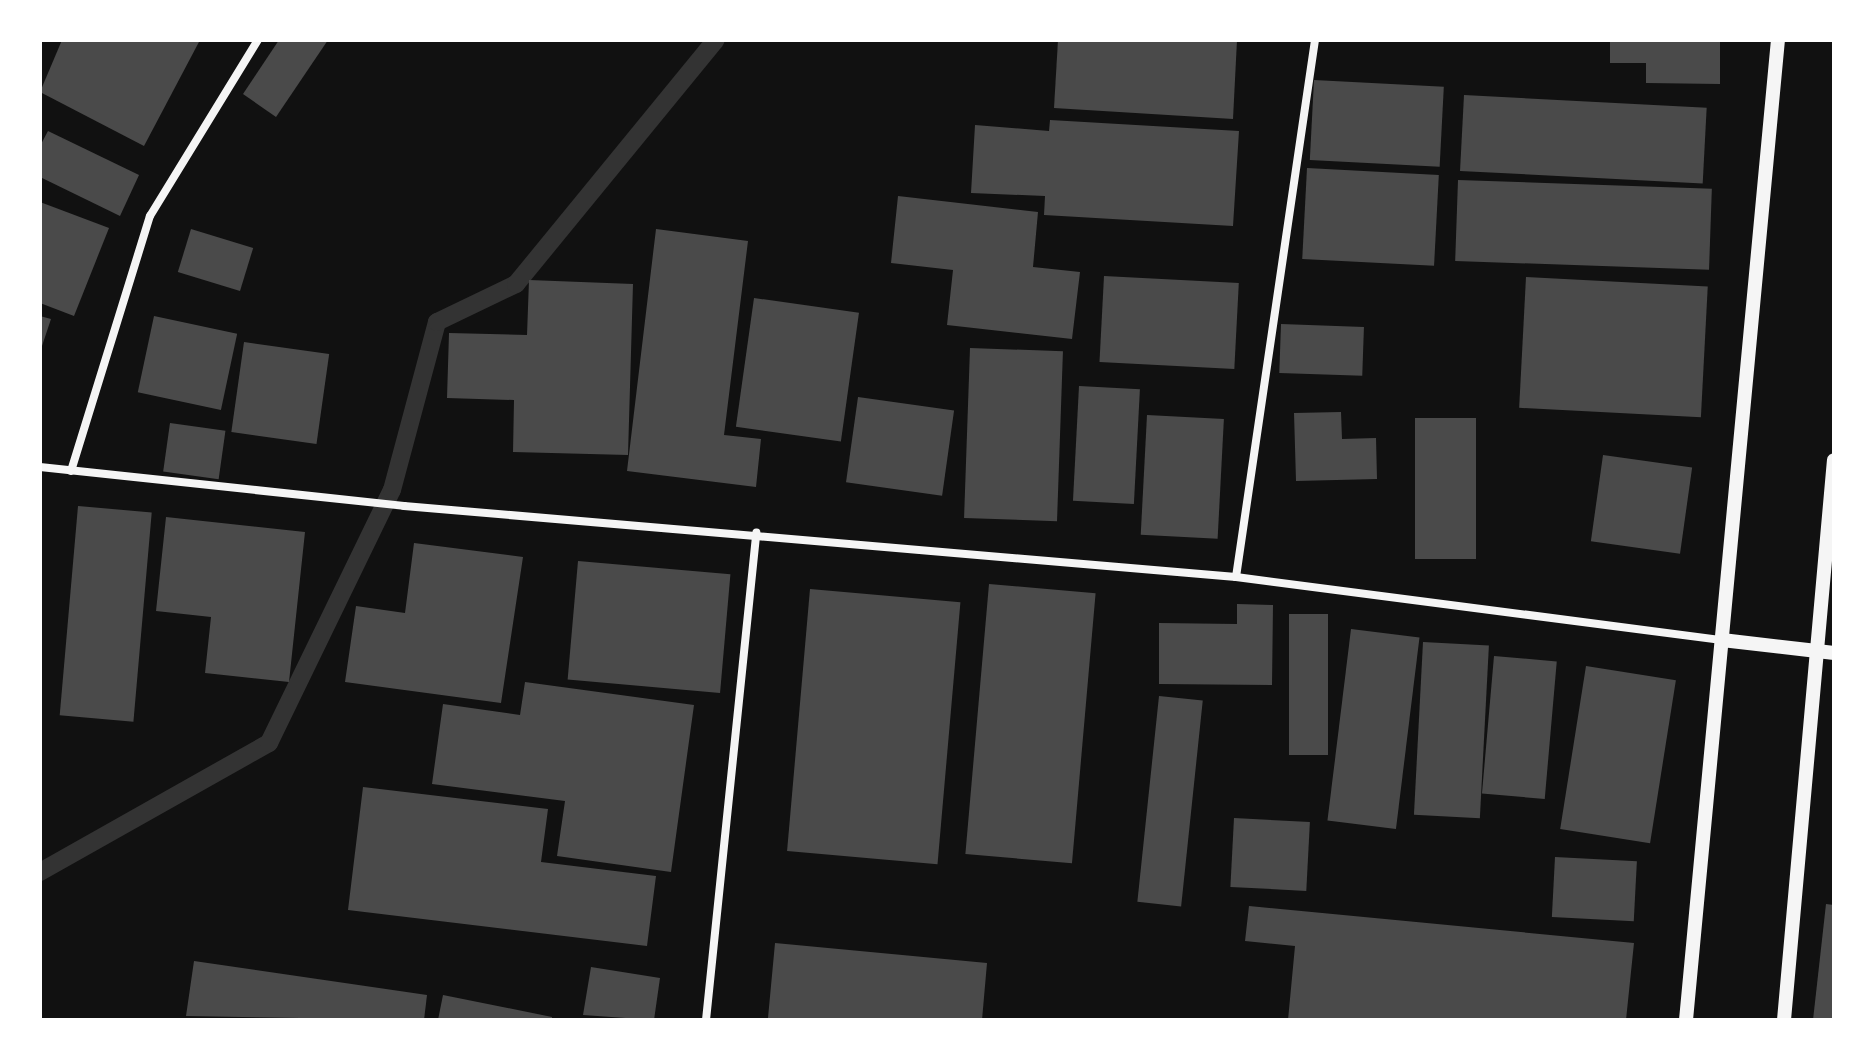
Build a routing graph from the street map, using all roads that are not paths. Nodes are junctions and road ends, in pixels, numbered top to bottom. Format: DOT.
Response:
graph roads {
  1 [pos="258,40"];
  2 [pos="1315,40"];
  3 [pos="1778,40"];
  4 [pos="1834,460"];
  5 [pos="40,467"];
  6 [pos="71,471"];
  7 [pos="756,533"];
  8 [pos="1236,577"];
  9 [pos="1722,640"];
  10 [pos="1816,650"];
  11 [pos="1834,653"];
  12 [pos="706,1020"];
  13 [pos="1686,1020"];
  14 [pos="1784,1020"];
  1 -- 6 [label="street"];
  2 -- 8 [label="street"];
  3 -- 9 [label="street"];
  4 -- 10 [label="street"];
  5 -- 6 [label="street"];
  6 -- 7 [label="street"];
  7 -- 8 [label="street"];
  7 -- 12 [label="street"];
  8 -- 9 [label="street"];
  9 -- 10 [label="street"];
  9 -- 13 [label="street"];
  10 -- 11 [label="street"];
  10 -- 14 [label="street"];
}
